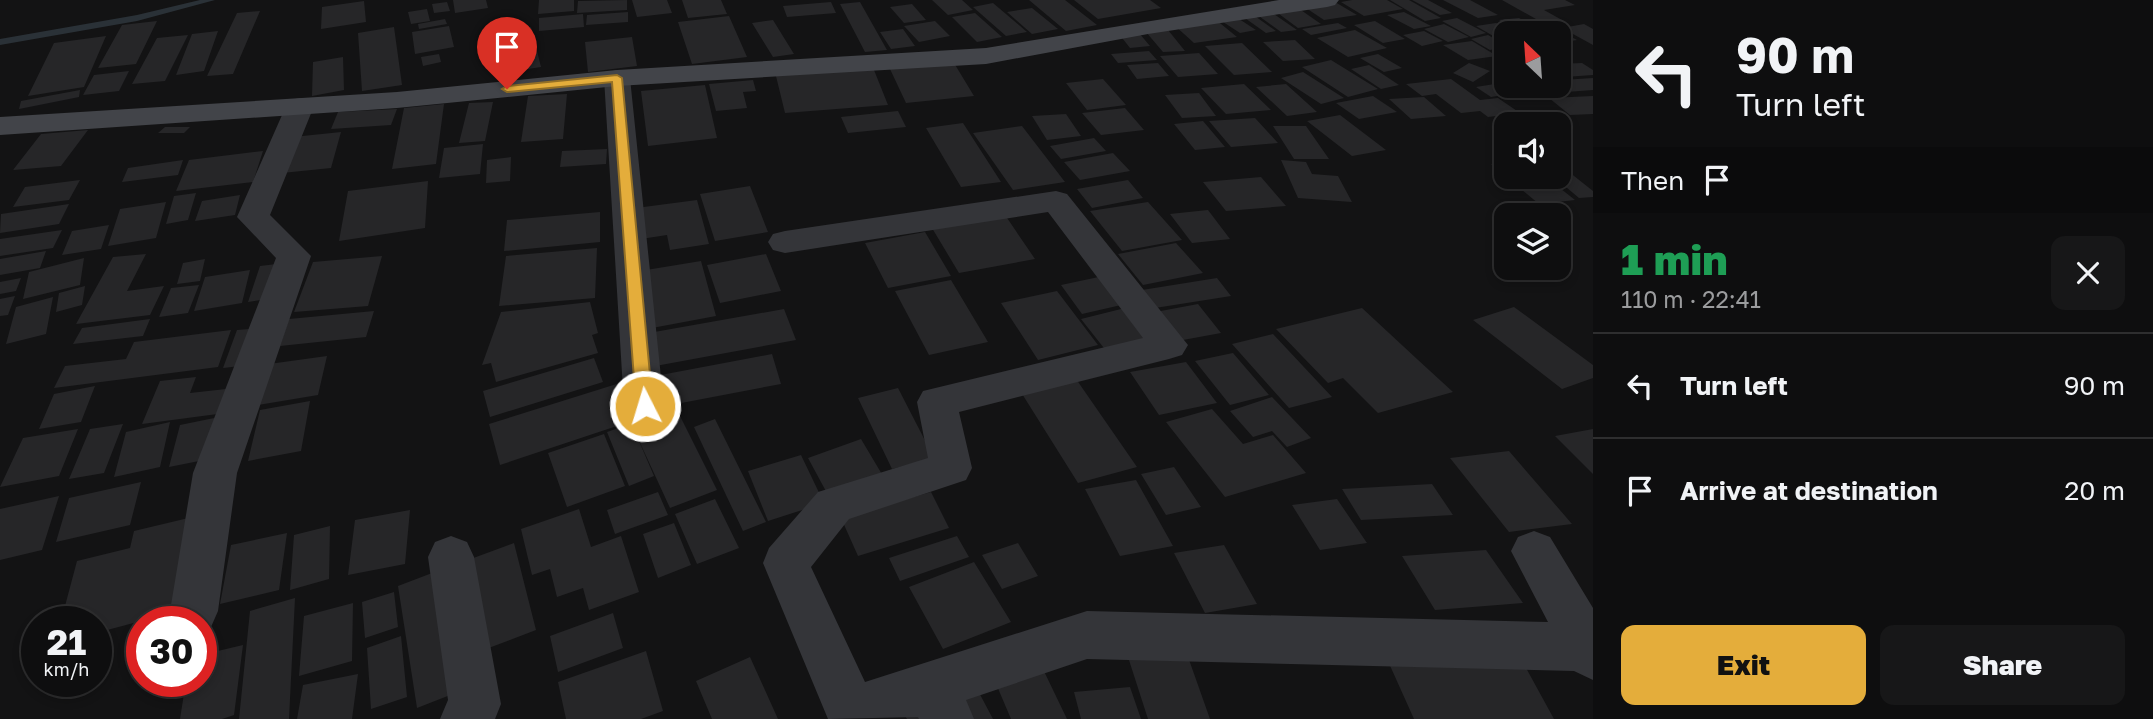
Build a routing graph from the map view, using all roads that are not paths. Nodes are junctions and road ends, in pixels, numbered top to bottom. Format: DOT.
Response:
graph roads {
  1 [pos="1327,0"];
  2 [pos="617,78"];
  3 [pos="300,106"];
  4 [pos="0,126"];
  5 [pos="785,242"];
  6 [pos="645,406"];
  7 [pos="1534,551"];
  8 [pos="450,557"];
  9 [pos="195,606"];
  10 [pos="1591,651"];
  11 [pos="939,703"];
  12 [pos="467,719"];
  1 -- 2 [label="street"];
  2 -- 3 [label="street"];
  2 -- 6 [label="street"];
  3 -- 4 [label="street"];
  3 -- 9 [label="street"];
  5 -- 11 [label="street"];
  7 -- 10 [label="street"];
  8 -- 12 [label="street"];
  10 -- 11 [label="street"];
}
